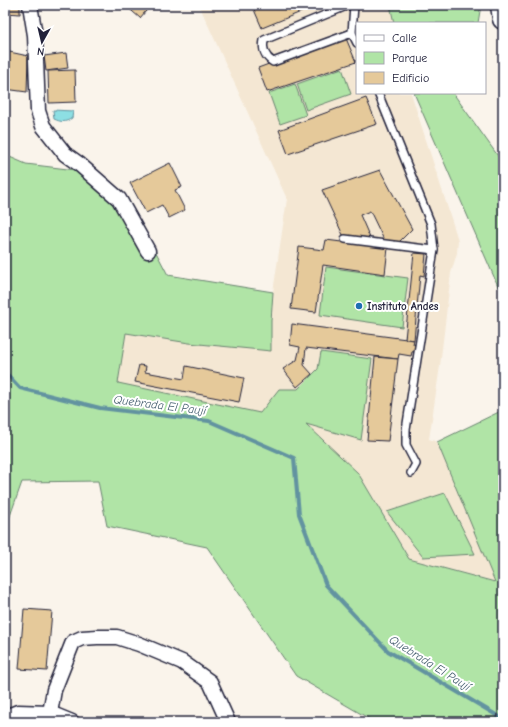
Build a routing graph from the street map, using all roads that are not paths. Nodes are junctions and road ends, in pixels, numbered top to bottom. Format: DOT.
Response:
graph roads {
  1 [pos="30,5"];
  2 [pos="349,5"];
  3 [pos="354,5"];
  4 [pos="501,5"];
  5 [pos="503,19"];
  6 [pos="352,33"];
  7 [pos="356,40"];
  8 [pos="378,94"];
  9 [pos="345,239"];
  10 [pos="434,250"];
  11 [pos="148,251"];
  12 [pos="411,473"];
  13 [pos="50,713"];
  14 [pos="5,717"];
  15 [pos="72,722"];
  16 [pos="228,722"];
  1 -- 11 [label="street"];
  2 -- 6 [label="lane"];
  3 -- 6 [label="lane"];
  4 -- 5 [label="main road"];
  6 -- 7 [label="lane"];
  8 -- 10 [label="lane"];
  9 -- 10 [label="lane"];
  10 -- 12 [label="lane"];
  13 -- 14 [label="street"];
  13 -- 15 [label="street"];
  13 -- 16 [label="street"];
}
